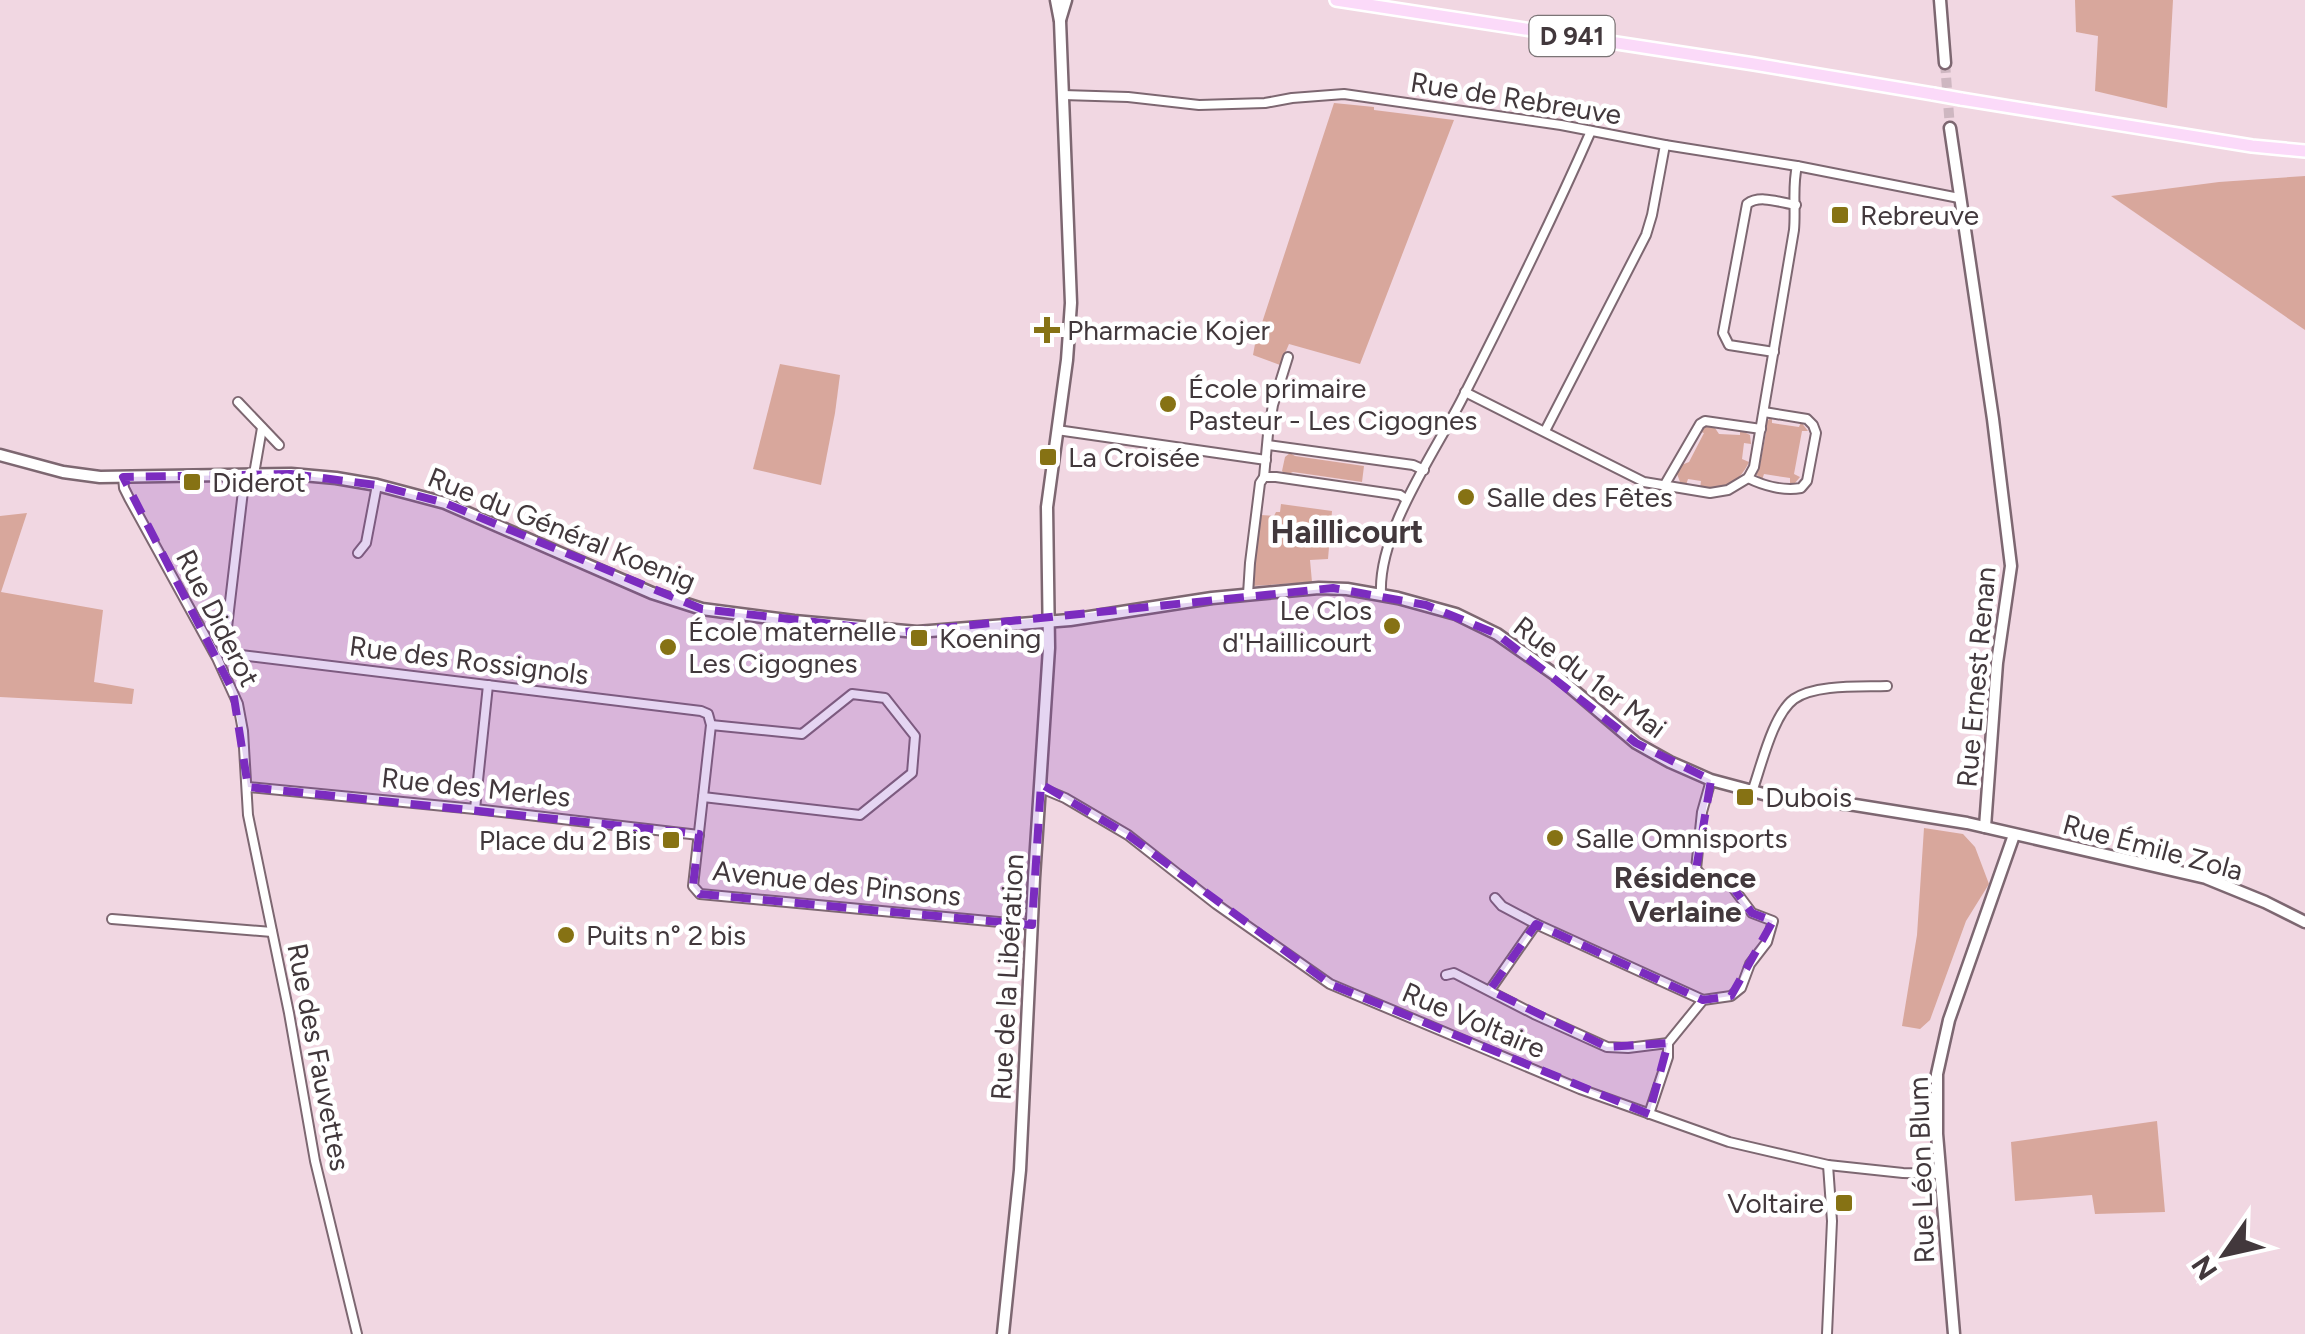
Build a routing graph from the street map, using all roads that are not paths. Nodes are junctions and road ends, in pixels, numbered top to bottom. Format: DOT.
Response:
graph roads {
  1 [pos="1056,0"];
  2 [pos="1066,0"];
  3 [pos="1336,0"];
  4 [pos="1940,0"];
  5 [pos="1060,21"];
  6 [pos="1945,63"];
  7 [pos="1063,95"];
  8 [pos="1950,128"];
  9 [pos="1592,132"];
  10 [pos="1664,145"];
  11 [pos="2305,151"];
  12 [pos="1797,166"];
  13 [pos="1959,198"];
  14 [pos="1796,205"];
  15 [pos="1774,352"];
  16 [pos="1288,357"];
  17 [pos="1466,392"];
  18 [pos="238,402"];
  19 [pos="1764,412"];
  20 [pos="262,428"];
  21 [pos="1761,429"];
  22 [pos="1057,430"];
  23 [pos="1546,431"];
  24 [pos="279,445"];
  25 [pos="1268,445"];
  26 [pos="0,455"];
  27 [pos="1266,460"];
  28 [pos="1424,470"];
  29 [pos="254,474"];
  30 [pos="123,477"];
  31 [pos="1264,478"];
  32 [pos="1748,478"];
  33 [pos="377,485"];
  34 [pos="1664,486"];
  35 [pos="243,490"];
  36 [pos="1406,498"];
  37 [pos="358,553"];
  38 [pos="1248,594"];
  39 [pos="1381,594"];
  40 [pos="1049,622"];
  41 [pos="220,656"];
  42 [pos="488,685"];
  43 [pos="1887,686"];
  44 [pos="708,714"];
  45 [pos="711,725"];
  46 [pos="1711,780"];
  47 [pos="248,787"];
  48 [pos="1041,788"];
  49 [pos="1752,792"];
  50 [pos="703,797"];
  51 [pos="475,809"];
  52 [pos="1985,827"];
  53 [pos="699,835"];
  54 [pos="2014,835"];
  55 [pos="1495,898"];
  56 [pos="112,919"];
  57 [pos="2305,922"];
  58 [pos="1536,924"];
  59 [pos="1032,925"];
  60 [pos="272,932"];
  61 [pos="1446,975"];
  62 [pos="1490,990"];
  63 [pos="1703,1000"];
  64 [pos="1668,1043"];
  65 [pos="1650,1114"];
  66 [pos="1828,1165"];
  67 [pos="1940,1174"];
  68 [pos="357,1334"];
  69 [pos="1003,1334"];
  70 [pos="1827,1334"];
  71 [pos="1954,1334"];
  1 -- 5 [label="street"];
  2 -- 5 [label="street"];
  3 -- 11 [label="main road, D 941, bridge"];
  4 -- 6 [label="street"];
  5 -- 7 [label="street, Rue de la Libération"];
  7 -- 9 [label="street, Rue de Rebreuve"];
  7 -- 22 [label="street, Rue de la Libération"];
  8 -- 13 [label="street, Rue Ernest Renan"];
  9 -- 10 [label="street, Rue de Rebreuve"];
  9 -- 17 [label="street"];
  10 -- 12 [label="street, Rue de Rebreuve"];
  10 -- 23 [label="street"];
  12 -- 13 [label="street, Rue de Rebreuve"];
  12 -- 14 [label="street"];
  13 -- 52 [label="street, Rue Ernest Renan"];
  14 -- 15 [label="street"];
  14 -- 15 [label="street"];
  15 -- 19 [label="street"];
  16 -- 25 [label="street"];
  17 -- 23 [label="street"];
  17 -- 28 [label="street"];
  18 -- 20 [label="street"];
  19 -- 21 [label="street"];
  19 -- 32 [label="street"];
  20 -- 24 [label="street"];
  20 -- 29 [label="street"];
  21 -- 32 [label="street"];
  21 -- 34 [label="street"];
  22 -- 27 [label="street"];
  22 -- 40 [label="street, Rue de la Libération"];
  23 -- 34 [label="street"];
  25 -- 27 [label="street"];
  25 -- 28 [label="street"];
  26 -- 30 [label="street, Rue du Général Koenig"];
  27 -- 31 [label="street"];
  28 -- 36 [label="street"];
  29 -- 30 [label="street, Rue du Général Koenig"];
  29 -- 33 [label="street, Rue du Général Koenig"];
  30 -- 41 [label="street, Rue Diderot"];
  31 -- 36 [label="street"];
  31 -- 38 [label="street"];
  32 -- 34 [label="street"];
  33 -- 37 [label="street"];
  33 -- 40 [label="street, Rue du Général Koenig"];
  35 -- 41 [label="street"];
  36 -- 39 [label="street"];
  38 -- 39 [label="street, Rue du 1er Mai"];
  38 -- 40 [label="street, Rue du 1er Mai"];
  39 -- 46 [label="street, Rue du 1er Mai"];
  40 -- 48 [label="street, Rue de la Libération"];
  41 -- 42 [label="street, Rue des Rossignols"];
  41 -- 47 [label="street, Rue Diderot"];
  42 -- 44 [label="street, Rue des Rossignols"];
  42 -- 51 [label="street"];
  43 -- 49 [label="street"];
  44 -- 45 [label="street, Avenue des Pinsons"];
  45 -- 50 [label="street, Avenue des Pinsons"];
  45 -- 50 [label="street"];
  46 -- 49 [label="street, Rue du 1er Mai"];
  46 -- 63 [label="street"];
  47 -- 51 [label="street, Rue des Merles"];
  47 -- 60 [label="street, Rue des Fauvettes"];
  48 -- 59 [label="street, Rue de la Libération"];
  48 -- 65 [label="street, Rue Voltaire"];
  49 -- 52 [label="street, Rue du 1er Mai"];
  50 -- 53 [label="street, Avenue des Pinsons"];
  51 -- 53 [label="street, Rue des Merles"];
  52 -- 54 [label="street, Rue Émile Zola"];
  53 -- 59 [label="street, Avenue des Pinsons"];
  54 -- 57 [label="street, Rue Émile Zola"];
  54 -- 67 [label="street, Rue Léon Blum"];
  55 -- 58 [label="street"];
  56 -- 60 [label="street"];
  58 -- 62 [label="street"];
  58 -- 63 [label="street"];
  59 -- 69 [label="street, Rue de la Libération"];
  60 -- 68 [label="street, Rue des Fauvettes"];
  61 -- 62 [label="street"];
  62 -- 64 [label="street"];
  63 -- 64 [label="street"];
  64 -- 65 [label="street"];
  65 -- 66 [label="street, Rue Voltaire"];
  66 -- 67 [label="street, Rue Voltaire"];
  66 -- 70 [label="street"];
  67 -- 71 [label="street, Rue Léon Blum"];
}
